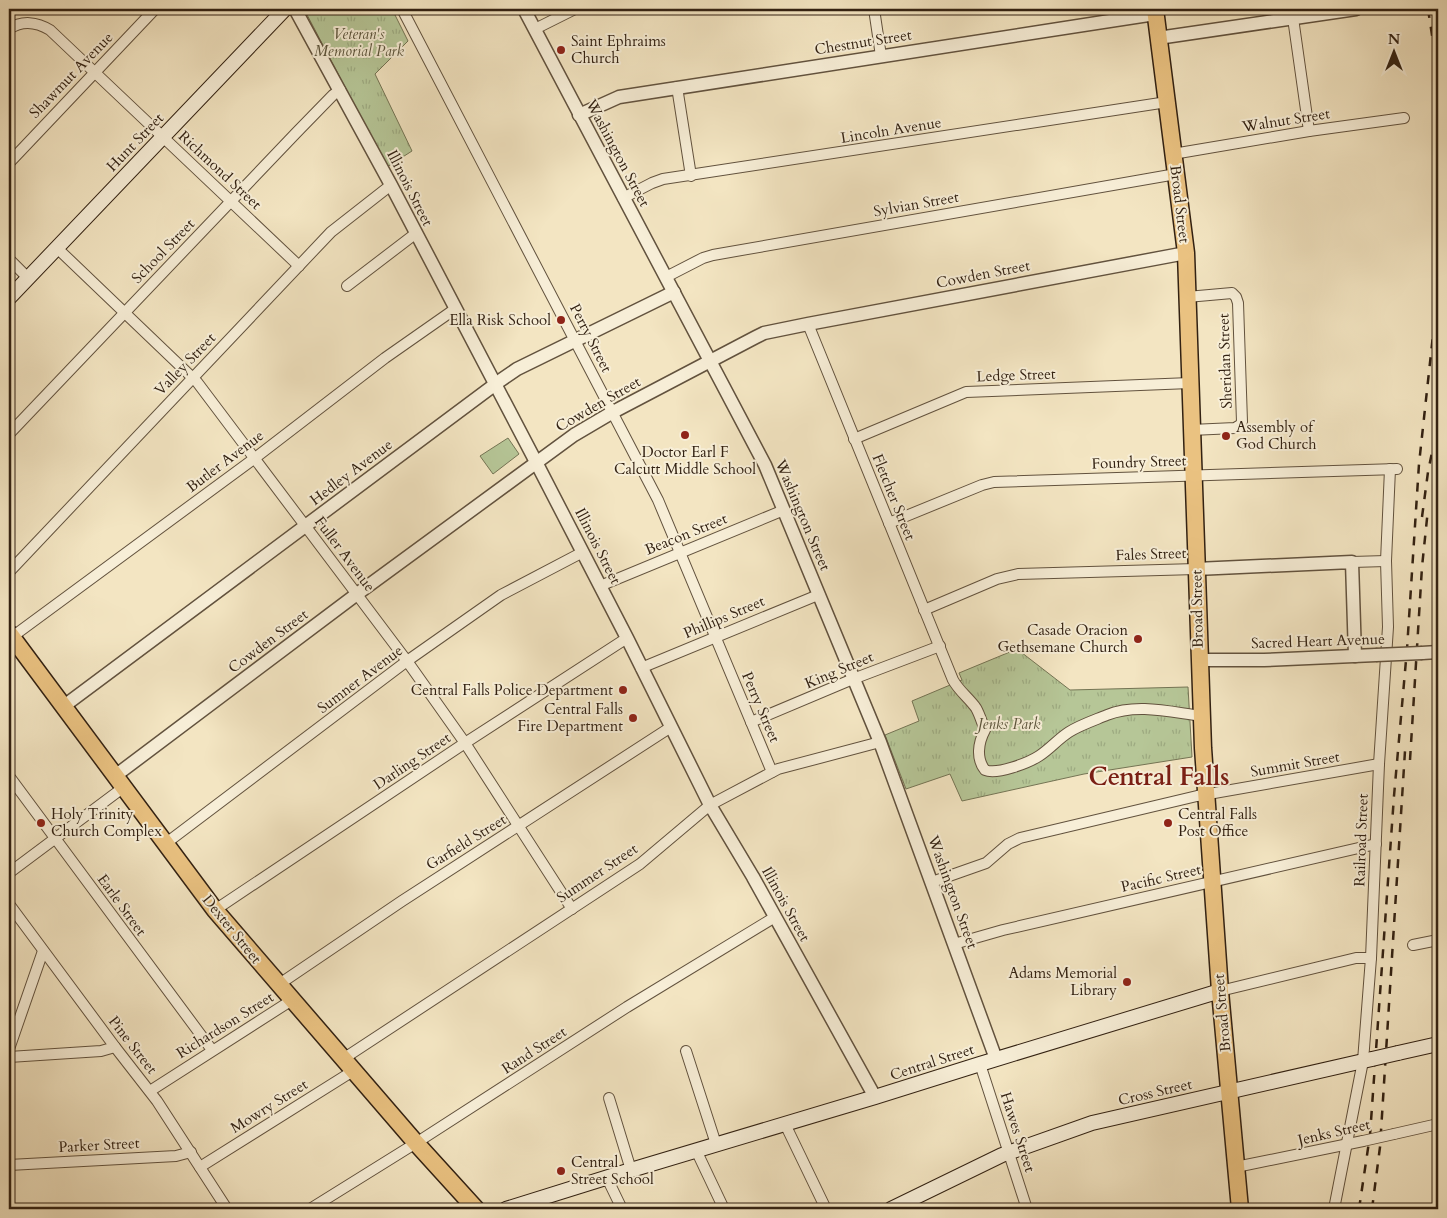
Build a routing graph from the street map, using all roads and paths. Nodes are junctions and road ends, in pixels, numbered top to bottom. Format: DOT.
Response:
graph roads {
  1 [pos="155,9"];
  2 [pos="285,9"];
  3 [pos="295,9"];
  4 [pos="402,9"];
  5 [pos="524,9"];
  6 [pos="576,9"];
  7 [pos="874,9"];
  8 [pos="1356,9"];
  9 [pos="1155,11"];
  10 [pos="1293,18"];
  11 [pos="9,29"];
  12 [pos="535,29"];
  13 [pos="1158,38"];
  14 [pos="881,56"];
  15 [pos="95,72"];
  16 [pos="677,87"];
  17 [pos="340,90"];
  18 [pos="1167,102"];
  19 [pos="579,115"];
  20 [pos="1404,118"];
  21 [pos="1310,132"];
  22 [pos="163,136"];
  23 [pos="1173,154"];
  24 [pos="9,163"];
  25 [pos="1176,174"];
  26 [pos="691,176"];
  27 [pos="391,186"];
  28 [pos="623,198"];
  29 [pos="232,202"];
  30 [pos="415,234"];
  31 [pos="57,248"];
  32 [pos="1186,253"];
  33 [pos="9,259"];
  34 [pos="299,266"];
  35 [pos="666,277"];
  36 [pos="28,278"];
  37 [pos="347,286"];
  38 [pos="674,292"];
  39 [pos="1187,297"];
  40 [pos="9,298"];
  41 [pos="455,309"];
  42 [pos="126,312"];
  43 [pos="808,324"];
  44 [pos="576,341"];
  45 [pos="710,361"];
  46 [pos="193,377"];
  47 [pos="1190,383"];
  48 [pos="495,384"];
  49 [pos="613,412"];
  50 [pos="1191,430"];
  51 [pos="9,434"];
  52 [pos="854,439"];
  53 [pos="255,458"];
  54 [pos="536,462"];
  55 [pos="1393,469"];
  56 [pos="1193,475"];
  57 [pos="784,510"];
  58 [pos="889,523"];
  59 [pos="306,526"];
  60 [pos="583,552"];
  61 [pos="680,553"];
  62 [pos="1386,561"];
  63 [pos="1352,562"];
  64 [pos="1196,568"];
  65 [pos="9,572"];
  66 [pos="600,586"];
  67 [pos="357,594"];
  68 [pos="818,595"];
  69 [pos="924,610"];
  70 [pos="11,635"];
  71 [pos="716,637"];
  72 [pos="627,638"];
  73 [pos="940,646"];
  74 [pos="1438,652"];
  75 [pos="1355,656"];
  76 [pos="1199,660"];
  77 [pos="408,661"];
  78 [pos="641,668"];
  79 [pos="853,679"];
  80 [pos="64,706"];
  81 [pos="1201,716"];
  82 [pos="751,722"];
  83 [pos="671,726"];
  84 [pos="880,742"];
  85 [pos="465,743"];
  86 [pos="1379,764"];
  87 [pos="772,772"];
  88 [pos="9,776"];
  89 [pos="119,782"];
  90 [pos="1206,795"];
  91 [pos="710,805"];
  92 [pos="519,826"];
  93 [pos="55,838"];
  94 [pos="165,844"];
  95 [pos="1376,844"];
  96 [pos="9,873"];
  97 [pos="932,882"];
  98 [pos="1212,882"];
  99 [pos="9,904"];
  100 [pos="572,909"];
  101 [pos="215,910"];
  102 [pos="774,916"];
  103 [pos="1438,941"];
  104 [pos="954,944"];
  105 [pos="1413,945"];
  106 [pos="43,951"];
  107 [pos="1371,958"];
  108 [pos="278,985"];
  109 [pos="1220,991"];
  110 [pos="292,1000"];
  111 [pos="1438,1044"];
  112 [pos="115,1047"];
  113 [pos="9,1049"];
  114 [pos="212,1050"];
  115 [pos="686,1051"];
  116 [pos="9,1057"];
  117 [pos="996,1058"];
  118 [pos="1367,1060"];
  119 [pos="980,1064"];
  120 [pos="348,1065"];
  121 [pos="150,1091"];
  122 [pos="1230,1092"];
  123 [pos="875,1097"];
  124 [pos="609,1098"];
  125 [pos="785,1124"];
  126 [pos="1438,1124"];
  127 [pos="416,1143"];
  128 [pos="716,1144"];
  129 [pos="1346,1144"];
  130 [pos="696,1150"];
  131 [pos="191,1152"];
  132 [pos="1009,1152"];
  133 [pos="9,1165"];
  134 [pos="200,1167"];
  135 [pos="1236,1167"];
  136 [pos="631,1170"];
  137 [pos="607,1178"];
  138 [pos="227,1209"];
  139 [pos="310,1209"];
  140 [pos="476,1209"];
  141 [pos="506,1209"];
  142 [pos="622,1209"];
  143 [pos="724,1209"];
  144 [pos="826,1209"];
  145 [pos="891,1209"];
  146 [pos="1027,1209"];
  147 [pos="1240,1209"];
  148 [pos="1334,1209"];
  1 -- 15 [label="street, Shawmut Avenue"];
  2 -- 22 [label="main road, Hunt Street"];
  3 -- 17 [label="street, Illinois Street"];
  4 -- 44 [label="street, Perry Street"];
  5 -- 12 [label="street, Washington Street"];
  6 -- 12 [label="street"];
  7 -- 14 [label="street"];
  8 -- 10 [label="street"];
  9 -- 13 [label="main road, Broad Street"];
  9 -- 14 [label="street, Chestnut Street"];
  10 -- 13 [label="street"];
  10 -- 21 [label="street"];
  11 -- 15 [label="street, Richmond Street"];
  12 -- 19 [label="street, Washington Street"];
  13 -- 18 [label="main road, Broad Street"];
  14 -- 16 [label="street, Chestnut Street"];
  15 -- 22 [label="street, Richmond Street"];
  15 -- 24 [label="street, Shawmut Avenue"];
  16 -- 19 [label="street, Chestnut Street"];
  16 -- 26 [label="street"];
  17 -- 27 [label="street, Illinois Street"];
  17 -- 29 [label="street, School Street"];
  18 -- 23 [label="main road, Broad Street"];
  18 -- 26 [label="street, Lincoln Avenue"];
  19 -- 28 [label="street, Washington Street"];
  20 -- 21 [label="street, Walnut Street"];
  21 -- 23 [label="street, Walnut Street"];
  22 -- 29 [label="street, Richmond Street"];
  22 -- 31 [label="main road, Hunt Street"];
  23 -- 25 [label="main road, Broad Street"];
  25 -- 32 [label="main road, Broad Street"];
  25 -- 35 [label="street, Sylvian Street"];
  26 -- 28 [label="street, Lincoln Avenue"];
  27 -- 30 [label="street, Illinois Street"];
  27 -- 34 [label="street, Valley Street"];
  28 -- 35 [label="street, Washington Street"];
  29 -- 34 [label="street, Richmond Street"];
  29 -- 42 [label="street, School Street"];
  30 -- 37 [label="street"];
  30 -- 41 [label="street, Illinois Street"];
  31 -- 36 [label="main road, Hunt Street"];
  31 -- 42 [label="street, Fuller Avenue"];
  32 -- 39 [label="main road, Broad Street"];
  32 -- 43 [label="street, Cowden Street"];
  33 -- 36 [label="street"];
  34 -- 46 [label="street, Valley Street"];
  35 -- 38 [label="street, Washington Street"];
  36 -- 40 [label="main road, Hunt Street"];
  38 -- 44 [label="street, Hedley Avenue"];
  38 -- 45 [label="street, Washington Street"];
  39 -- 47 [label="main road, Broad Street"];
  39 -- 50 [label="street, Sheridan Street"];
  41 -- 48 [label="street, Illinois Street"];
  41 -- 53 [label="street, Butler Avenue"];
  42 -- 46 [label="street, Fuller Avenue"];
  42 -- 51 [label="street, School Street"];
  43 -- 45 [label="street, Cowden Street"];
  43 -- 52 [label="street, Fletcher Street"];
  44 -- 48 [label="street, Hedley Avenue"];
  44 -- 49 [label="street, Perry Street"];
  45 -- 49 [label="street, Cowden Street"];
  45 -- 57 [label="street, Washington Street"];
  46 -- 53 [label="street, Fuller Avenue"];
  46 -- 65 [label="street, Valley Street"];
  47 -- 50 [label="main road, Broad Street"];
  47 -- 52 [label="street, Ledge Street"];
  48 -- 54 [label="street, Illinois Street"];
  48 -- 59 [label="street, Hedley Avenue"];
  49 -- 54 [label="street, Cowden Street"];
  49 -- 61 [label="street, Perry Street"];
  50 -- 56 [label="main road, Broad Street"];
  52 -- 58 [label="street, Fletcher Street"];
  53 -- 59 [label="street, Fuller Avenue"];
  53 -- 70 [label="street, Butler Avenue"];
  54 -- 60 [label="street, Illinois Street"];
  54 -- 67 [label="street, Cowden Street"];
  55 -- 56 [label="street, Foundry Street"];
  55 -- 62 [label="street, Railroad Street"];
  56 -- 58 [label="street, Foundry Street"];
  56 -- 64 [label="main road, Broad Street"];
  57 -- 61 [label="street, Beacon Street"];
  57 -- 68 [label="street, Washington Street"];
  58 -- 69 [label="street, Fletcher Street"];
  59 -- 67 [label="street, Fuller Avenue"];
  59 -- 80 [label="street, Hedley Avenue"];
  60 -- 66 [label="street, Illinois Street"];
  60 -- 77 [label="street, Sumner Avenue"];
  61 -- 66 [label="street, Beacon Street"];
  61 -- 71 [label="street, Perry Street"];
  62 -- 63 [label="street, Fales Street"];
  62 -- 86 [label="street, Railroad Street"];
  63 -- 64 [label="street, Fales Street"];
  63 -- 75 [label="street"];
  64 -- 69 [label="street, Fales Street"];
  64 -- 76 [label="main road, Broad Street"];
  66 -- 72 [label="street, Illinois Street"];
  67 -- 77 [label="street, Fuller Avenue"];
  67 -- 89 [label="street, Cowden Street"];
  68 -- 71 [label="street, Phillips Street"];
  68 -- 79 [label="street, Washington Street"];
  69 -- 73 [label="street, Fletcher Street"];
  70 -- 80 [label="main road, Dexter Street"];
  71 -- 78 [label="street, Phillips Street"];
  71 -- 82 [label="street, Perry Street"];
  72 -- 78 [label="street, Illinois Street"];
  72 -- 85 [label="street, Darling Street"];
  73 -- 79 [label="street, King Street"];
  73 -- 81 [label="street, Fletcher Street"];
  74 -- 75 [label="street, Sacred Heart Avenue, bridge"];
  75 -- 76 [label="street, Sacred Heart Avenue"];
  76 -- 81 [label="main road, Broad Street"];
  77 -- 85 [label="street, Fuller Avenue"];
  77 -- 94 [label="street, Sumner Avenue"];
  78 -- 83 [label="street, Illinois Street"];
  79 -- 82 [label="street, King Street"];
  79 -- 84 [label="street, Washington Street"];
  80 -- 89 [label="main road, Dexter Street"];
  81 -- 90 [label="main road, Broad Street"];
  82 -- 87 [label="street, Perry Street"];
  83 -- 91 [label="street, Illinois Street"];
  83 -- 92 [label="street, Garfield Street"];
  84 -- 87 [label="street, Summer Street"];
  84 -- 97 [label="street, Washington Street"];
  85 -- 92 [label="street, Fuller Avenue"];
  85 -- 101 [label="street, Darling Street"];
  86 -- 90 [label="street, Summit Street"];
  86 -- 95 [label="street, Railroad Street"];
  87 -- 91 [label="street, Summer Street"];
  88 -- 93 [label="street, Earle Street"];
  89 -- 93 [label="street"];
  89 -- 94 [label="main road, Dexter Street"];
  90 -- 97 [label="street, Summit Street"];
  90 -- 98 [label="main road, Broad Street"];
  91 -- 100 [label="street, Summer Street"];
  91 -- 102 [label="street, Illinois Street"];
  92 -- 100 [label="street, Fuller Avenue"];
  92 -- 108 [label="street, Garfield Street"];
  93 -- 96 [label="street"];
  93 -- 114 [label="street, Earle Street"];
  94 -- 101 [label="main road, Dexter Street"];
  95 -- 98 [label="street, Pacific Street"];
  95 -- 107 [label="street, Railroad Street"];
  97 -- 104 [label="street, Washington Street"];
  98 -- 104 [label="street, Pacific Street"];
  98 -- 109 [label="main road, Broad Street"];
  99 -- 106 [label="street, Pine Street"];
  100 -- 120 [label="street, Summer Street"];
  101 -- 108 [label="main road, Dexter Street"];
  102 -- 123 [label="street, Illinois Street"];
  102 -- 127 [label="street, Rand Street"];
  103 -- 105 [label="street"];
  104 -- 117 [label="street, Washington Street"];
  106 -- 112 [label="street, Pine Street"];
  106 -- 113 [label="street"];
  107 -- 109 [label="street, Central Street"];
  107 -- 118 [label="street, Railroad Street"];
  108 -- 110 [label="main road, Dexter Street"];
  109 -- 117 [label="main road, Central Street"];
  109 -- 122 [label="main road, Broad Street"];
  110 -- 114 [label="street, Richardson Street"];
  110 -- 120 [label="main road, Dexter Street"];
  111 -- 118 [label="main road, Cross Street, bridge"];
  112 -- 116 [label="street"];
  112 -- 121 [label="street, Pine Street"];
  114 -- 121 [label="street, Richardson Street"];
  115 -- 128 [label="street"];
  117 -- 119 [label="main road, Central Street"];
  118 -- 122 [label="main road, Cross Street"];
  118 -- 129 [label="street, Railroad Street"];
  119 -- 123 [label="main road, Central Street"];
  119 -- 132 [label="street, Hawes Street"];
  120 -- 127 [label="main road, Dexter Street"];
  120 -- 134 [label="street, Mowry Street"];
  121 -- 131 [label="street, Pine Street"];
  122 -- 132 [label="main road, Cross Street"];
  122 -- 135 [label="main road, Broad Street"];
  123 -- 125 [label="main road, Central Street"];
  124 -- 136 [label="street"];
  125 -- 128 [label="main road, Central Street"];
  125 -- 144 [label="street"];
  126 -- 129 [label="street, Jenks Street, bridge"];
  127 -- 139 [label="street, Rand Street"];
  127 -- 140 [label="main road, Dexter Street"];
  128 -- 130 [label="main road, Central Street"];
  129 -- 135 [label="street, Jenks Street"];
  129 -- 148 [label="street, Railroad Street"];
  130 -- 136 [label="main road, Central Street"];
  130 -- 143 [label="street"];
  131 -- 133 [label="street, Parker Street"];
  131 -- 134 [label="street, Pine Street"];
  132 -- 145 [label="main road, Cross Street"];
  132 -- 146 [label="street, Hawes Street"];
  134 -- 138 [label="street, Pine Street"];
  135 -- 147 [label="main road, Broad Street"];
  136 -- 137 [label="main road, Central Street"];
  137 -- 141 [label="main road, Central Street"];
  137 -- 142 [label="street"];
}
